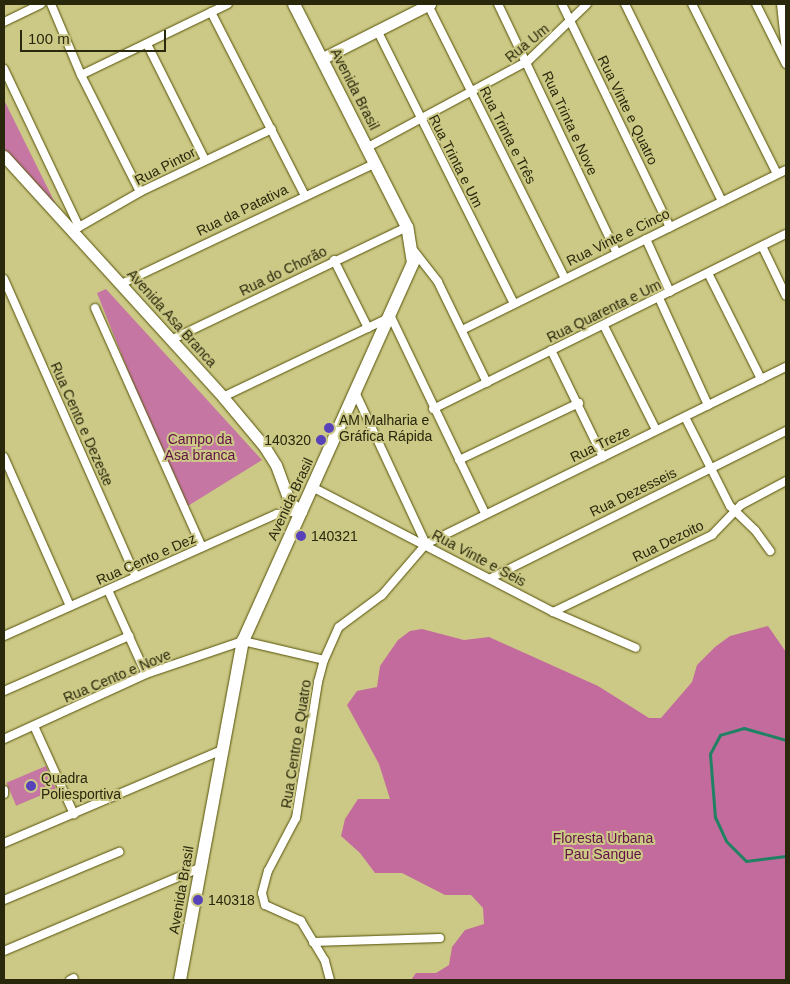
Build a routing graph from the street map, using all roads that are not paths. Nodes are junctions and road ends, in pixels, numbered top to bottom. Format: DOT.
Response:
graph roads {
  1 [pos="41,4"];
  2 [pos="51,4"];
  3 [pos="228,4"];
  4 [pos="294,4"];
  5 [pos="429,4"];
  6 [pos="498,4"];
  7 [pos="562,4"];
  8 [pos="588,4"];
  9 [pos="625,4"];
  10 [pos="692,4"];
  11 [pos="756,4"];
  12 [pos="781,4"];
  13 [pos="211,12"];
  14 [pos="571,21"];
  15 [pos="4,22"];
  16 [pos="377,30"];
  17 [pos="147,44"];
  18 [pos="786,51"];
  19 [pos="323,58"];
  20 [pos="528,61"];
  21 [pos="786,64"];
  22 [pos="4,70"];
  23 [pos="81,74"];
  24 [pos="472,91"];
  25 [pos="421,119"];
  26 [pos="272,129"];
  27 [pos="368,147"];
  28 [pos="4,156"];
  29 [pos="205,160"];
  30 [pos="376,162"];
  31 [pos="786,170"];
  32 [pos="777,174"];
  33 [pos="140,192"];
  34 [pos="304,194"];
  35 [pos="722,201"];
  36 [pos="407,227"];
  37 [pos="670,227"];
  38 [pos="75,229"];
  39 [pos="786,234"];
  40 [pos="646,239"];
  41 [pos="762,246"];
  42 [pos="414,251"];
  43 [pos="617,254"];
  44 [pos="334,260"];
  45 [pos="708,273"];
  46 [pos="564,277"];
  47 [pos="4,280"];
  48 [pos="121,284"];
  49 [pos="670,292"];
  50 [pos="786,296"];
  51 [pos="659,298"];
  52 [pos="514,304"];
  53 [pos="96,308"];
  54 [pos="391,317"];
  55 [pos="604,326"];
  56 [pos="368,328"];
  57 [pos="462,330"];
  58 [pos="171,340"];
  59 [pos="551,350"];
  60 [pos="786,367"];
  61 [pos="761,379"];
  62 [pos="487,382"];
  63 [pos="356,394"];
  64 [pos="223,397"];
  65 [pos="579,403"];
  66 [pos="708,405"];
  67 [pos="434,409"];
  68 [pos="685,417"];
  69 [pos="656,430"];
  70 [pos="786,431"];
  71 [pos="603,456"];
  72 [pos="4,457"];
  73 [pos="459,460"];
  74 [pos="712,468"];
  75 [pos="786,481"];
  76 [pos="312,487"];
  77 [pos="734,511"];
  78 [pos="300,513"];
  79 [pos="485,513"];
  80 [pos="426,544"];
  81 [pos="202,547"];
  82 [pos="770,551"];
  83 [pos="136,577"];
  84 [pos="491,578"];
  85 [pos="108,590"];
  86 [pos="70,606"];
  87 [pos="553,612"];
  88 [pos="4,636"];
  89 [pos="129,636"];
  90 [pos="243,641"];
  91 [pos="636,648"];
  92 [pos="324,660"];
  93 [pos="146,674"];
  94 [pos="4,691"];
  95 [pos="34,726"];
  96 [pos="4,739"];
  97 [pos="222,750"];
  98 [pos="4,790"];
  99 [pos="4,794"];
  100 [pos="74,814"];
  101 [pos="4,843"];
  102 [pos="119,852"];
  103 [pos="200,868"];
  104 [pos="4,900"];
  105 [pos="440,938"];
  106 [pos="313,942"];
  107 [pos="4,951"];
  108 [pos="180,980"];
  109 [pos="330,980"];
  1 -- 15 [label="street"];
  2 -- 23 [label="street"];
  3 -- 13 [label="street"];
  4 -- 19 [label="main road, Avenida Brasil"];
  5 -- 16 [label="street"];
  5 -- 24 [label="street, Rua Trinta e Três"];
  6 -- 20 [label="street, Rua Trinta e Nove"];
  7 -- 14 [label="street, Rua Vinte e Quatro"];
  8 -- 14 [label="street, Rua Um"];
  9 -- 35 [label="street"];
  10 -- 32 [label="street"];
  11 -- 21 [label="street"];
  12 -- 18 [label="street"];
  13 -- 17 [label="street"];
  13 -- 26 [label="street"];
  14 -- 20 [label="street, Rua Um"];
  14 -- 37 [label="street, Rua Vinte e Quatro"];
  16 -- 19 [label="street"];
  16 -- 25 [label="street, Rua Trinta e Um"];
  17 -- 23 [label="street"];
  17 -- 29 [label="street"];
  19 -- 27 [label="main road, Avenida Brasil"];
  20 -- 24 [label="street, Rua Um"];
  20 -- 43 [label="street, Rua Trinta e Nove"];
  22 -- 38 [label="street"];
  23 -- 33 [label="street"];
  24 -- 25 [label="street, Rua Um"];
  24 -- 46 [label="street, Rua Trinta e Três"];
  25 -- 27 [label="street, Rua Um"];
  25 -- 52 [label="street, Rua Trinta e Um"];
  26 -- 29 [label="street, Rua Pintor"];
  26 -- 34 [label="street"];
  27 -- 30 [label="main road, Avenida Brasil"];
  28 -- 38 [label="street, Avenida Asa Branca"];
  29 -- 33 [label="street, Rua Pintor"];
  30 -- 34 [label="street, Rua da Patativa"];
  30 -- 36 [label="main road, Avenida Brasil"];
  31 -- 32 [label="street, Rua Vinte e Cinco"];
  32 -- 35 [label="street, Rua Vinte e Cinco"];
  33 -- 38 [label="street, Rua Pintor"];
  34 -- 48 [label="street, Rua da Patativa"];
  35 -- 37 [label="street, Rua Vinte e Cinco"];
  36 -- 42 [label="main road, Avenida Brasil"];
  36 -- 44 [label="street, Rua do Chorão"];
  37 -- 40 [label="street, Rua Vinte e Cinco"];
  38 -- 48 [label="street, Avenida Asa Branca"];
  39 -- 41 [label="street, Rua Quarenta e Um"];
  40 -- 43 [label="street, Rua Vinte e Cinco"];
  40 -- 49 [label="street"];
  41 -- 45 [label="street, Rua Quarenta e Um"];
  41 -- 50 [label="street"];
  42 -- 54 [label="main road, Avenida Brasil"];
  42 -- 57 [label="street"];
  43 -- 46 [label="street, Rua Vinte e Cinco"];
  44 -- 56 [label="street"];
  44 -- 58 [label="street, Rua do Chorão"];
  45 -- 49 [label="street, Rua Quarenta e Um"];
  45 -- 61 [label="street"];
  46 -- 52 [label="street, Rua Vinte e Cinco"];
  47 -- 83 [label="street, Rua Cento e Dezeste"];
  48 -- 58 [label="street, Avenida Asa Branca"];
  49 -- 51 [label="street, Rua Quarenta e Um"];
  51 -- 55 [label="street, Rua Quarenta e Um"];
  51 -- 66 [label="street"];
  52 -- 57 [label="street, Rua Vinte e Cinco"];
  53 -- 81 [label="street"];
  54 -- 56 [label="street"];
  54 -- 63 [label="main road, Avenida Brasil"];
  54 -- 67 [label="street"];
  55 -- 59 [label="street, Rua Quarenta e Um"];
  55 -- 69 [label="street"];
  56 -- 64 [label="street"];
  57 -- 62 [label="street"];
  58 -- 64 [label="street, Avenida Asa Branca"];
  59 -- 62 [label="street, Rua Quarenta e Um"];
  59 -- 65 [label="street"];
  60 -- 61 [label="street, Rua Treze"];
  61 -- 66 [label="street, Rua Treze"];
  62 -- 67 [label="street, Rua Quarenta e Um"];
  63 -- 76 [label="main road, Avenida Brasil"];
  63 -- 80 [label="street"];
  64 -- 78 [label="street, Avenida Asa Branca"];
  65 -- 71 [label="street"];
  65 -- 73 [label="street"];
  66 -- 68 [label="street, Rua Treze"];
  67 -- 73 [label="street"];
  68 -- 69 [label="street, Rua Treze"];
  68 -- 74 [label="street"];
  69 -- 71 [label="street, Rua Treze"];
  70 -- 74 [label="street, Rua Dezesseis"];
  71 -- 79 [label="street, Rua Treze"];
  72 -- 86 [label="street"];
  73 -- 79 [label="street"];
  74 -- 77 [label="street"];
  74 -- 84 [label="street, Rua Dezesseis"];
  75 -- 77 [label="street, Rua Dezoito"];
  76 -- 78 [label="main road, Avenida Brasil"];
  76 -- 80 [label="street, Rua Vinte e Seis"];
  77 -- 82 [label="street"];
  77 -- 87 [label="street, Rua Dezoito"];
  78 -- 81 [label="street, Rua Cento e Dez"];
  78 -- 90 [label="main road, Avenida Brasil"];
  79 -- 80 [label="street, Rua Treze"];
  80 -- 84 [label="street, Rua Vinte e Seis"];
  80 -- 92 [label="street, Rua Centro e Quatro"];
  81 -- 83 [label="street, Rua Cento e Dez"];
  83 -- 85 [label="street, Rua Cento e Dez"];
  84 -- 87 [label="street, Rua Vinte e Seis"];
  85 -- 86 [label="street, Rua Cento e Dez"];
  85 -- 89 [label="street"];
  86 -- 88 [label="street, Rua Cento e Dez"];
  87 -- 91 [label="street, Rua Vinte e Seis"];
  89 -- 93 [label="street"];
  89 -- 94 [label="street"];
  90 -- 92 [label="street"];
  90 -- 93 [label="street, Rua Cento e Nove"];
  90 -- 97 [label="main road, Avenida Brasil"];
  92 -- 106 [label="street, Rua Centro e Quatro"];
  93 -- 95 [label="street, Rua Cento e Nove"];
  95 -- 96 [label="street, Rua Cento e Nove"];
  95 -- 100 [label="street"];
  97 -- 100 [label="street"];
  97 -- 103 [label="main road, Avenida Brasil"];
  98 -- 99 [label="street"];
  100 -- 101 [label="street"];
  102 -- 104 [label="street"];
  103 -- 107 [label="street"];
  103 -- 108 [label="main road, Avenida Brasil"];
  105 -- 106 [label="street"];
  106 -- 109 [label="street, Rua Centro e Quatro"];
}
